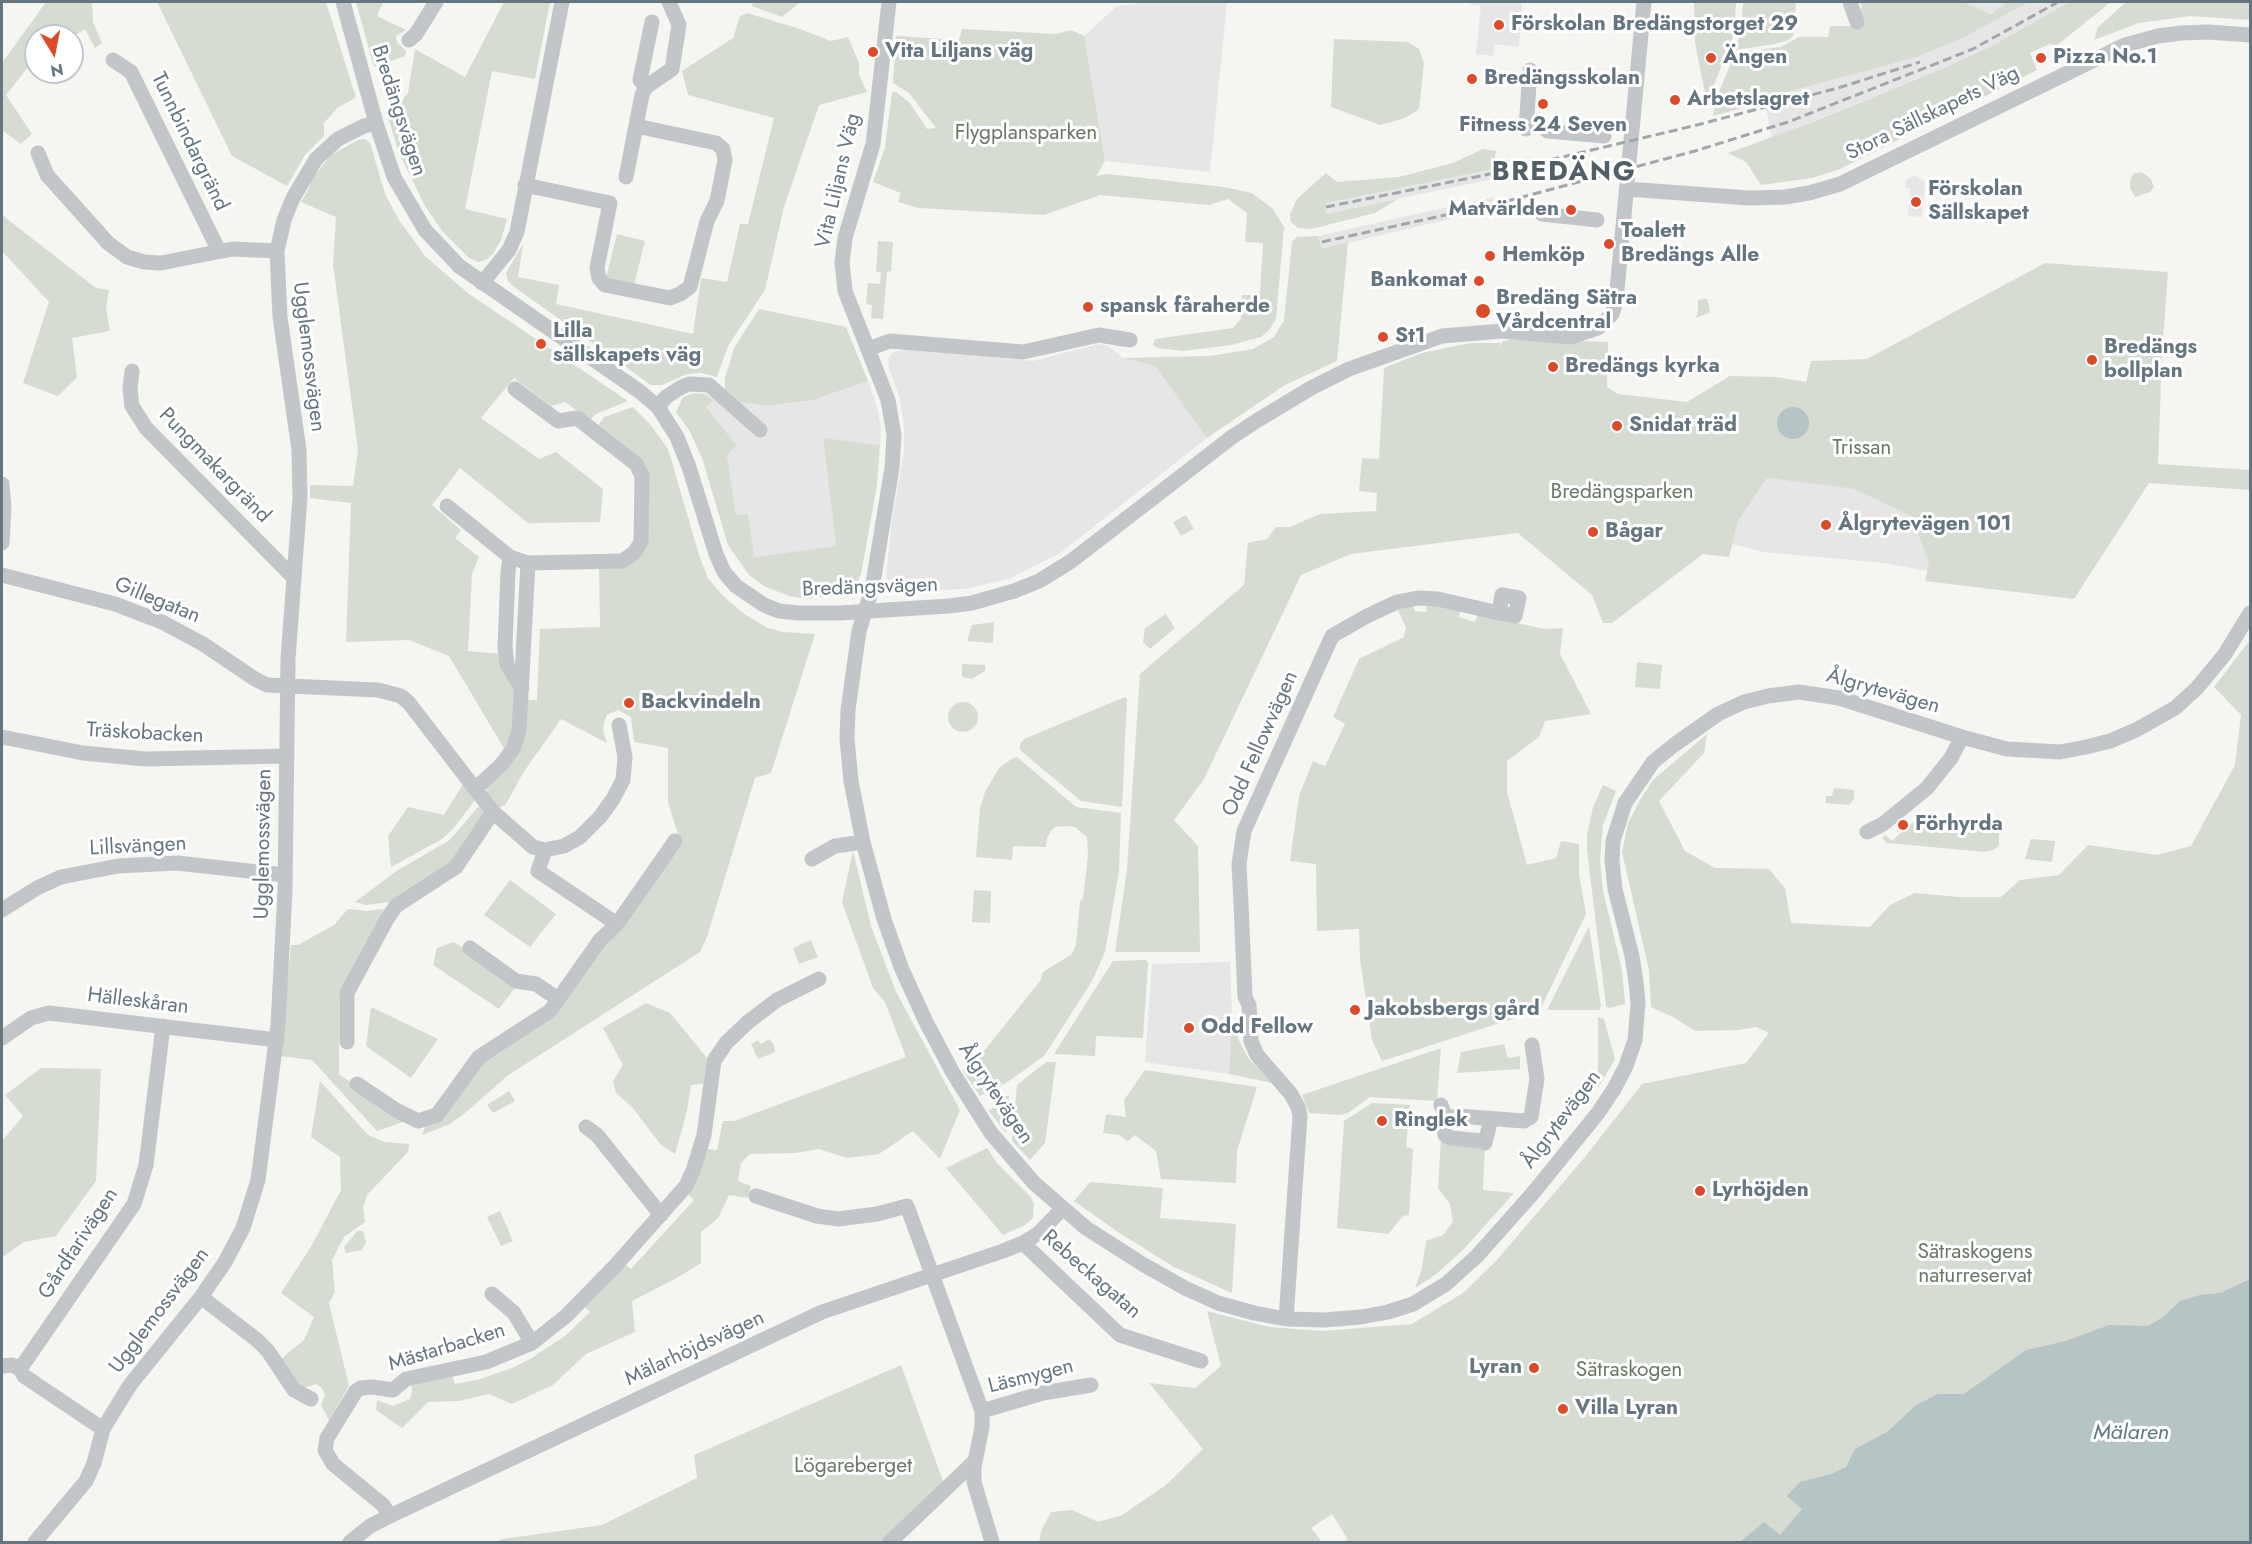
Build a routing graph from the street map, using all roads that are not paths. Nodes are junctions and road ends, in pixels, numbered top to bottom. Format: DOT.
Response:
graph roads {
  1 [pos="343,2"];
  2 [pos="436,2"];
  3 [pos="562,2"];
  4 [pos="669,2"];
  5 [pos="889,2"];
  6 [pos="1644,2"];
  7 [pos="1850,2"];
  8 [pos="652,22"];
  9 [pos="1857,22"];
  10 [pos="2250,35"];
  11 [pos="409,40"];
  12 [pos="113,60"];
  13 [pos="1530,69"];
  14 [pos="646,87"];
  15 [pos="376,123"];
  16 [pos="636,126"];
  17 [pos="1526,129"];
  18 [pos="1547,131"];
  19 [pos="1604,136"];
  20 [pos="38,153"];
  21 [pos="626,177"];
  22 [pos="525,185"];
  23 [pos="1627,189"];
  24 [pos="1541,219"];
  25 [pos="1597,224"];
  26 [pos="219,251"];
  27 [pos="277,251"];
  28 [pos="482,283"];
  29 [pos="1130,340"];
  30 [pos="868,349"];
  31 [pos="132,371"];
  32 [pos="515,389"];
  33 [pos="658,407"];
  34 [pos="760,430"];
  35 [pos="2,484"];
  36 [pos="447,506"];
  37 [pos="2,543"];
  38 [pos="510,557"];
  39 [pos="528,563"];
  40 [pos="2,575"];
  41 [pos="294,579"];
  42 [pos="865,611"];
  43 [pos="2250,613"];
  44 [pos="1498,614"];
  45 [pos="287,687"];
  46 [pos="522,688"];
  47 [pos="619,725"];
  48 [pos="2,737"];
  49 [pos="1962,737"];
  50 [pos="287,756"];
  51 [pos="475,789"];
  52 [pos="493,812"];
  53 [pos="1867,832"];
  54 [pos="675,841"];
  55 [pos="863,842"];
  56 [pos="545,850"];
  57 [pos="812,859"];
  58 [pos="285,875"];
  59 [pos="2,910"];
  60 [pos="617,924"];
  61 [pos="470,948"];
  62 [pos="819,979"];
  63 [pos="558,999"];
  64 [pos="163,1026"];
  65 [pos="2,1038"];
  66 [pos="277,1040"];
  67 [pos="347,1042"];
  68 [pos="1532,1045"];
  69 [pos="357,1084"];
  70 [pos="1491,1119"];
  71 [pos="586,1126"];
  72 [pos="756,1196"];
  73 [pos="1062,1209"];
  74 [pos="661,1215"];
  75 [pos="1023,1243"];
  76 [pos="933,1274"];
  77 [pos="492,1294"];
  78 [pos="201,1297"];
  79 [pos="1286,1318"];
  80 [pos="532,1343"];
  81 [pos="1201,1362"];
  82 [pos="2,1366"];
  83 [pos="20,1369"];
  84 [pos="1090,1385"];
  85 [pos="311,1398"];
  86 [pos="982,1411"];
  87 [pos="103,1429"];
  88 [pos="975,1461"];
  89 [pos="390,1516"];
  90 [pos="35,1542"];
  91 [pos="350,1542"];
  92 [pos="890,1542"];
  93 [pos="992,1542"];
  1 -- 15 [label="street, Bredängsvägen"];
  2 -- 11 [label="street"];
  3 -- 22 [label="street"];
  4 -- 14 [label="street"];
  5 -- 30 [label="street, Vita Liljans Väg"];
  6 -- 23 [label="street"];
  7 -- 9 [label="street"];
  8 -- 14 [label="street"];
  10 -- 23 [label="street, Stora Sällskapets Väg"];
  12 -- 26 [label="street, Tunnbindargränd"];
  13 -- 17 [label="street"];
  14 -- 16 [label="street"];
  15 -- 27 [label="street, Ugglemossvägen"];
  15 -- 28 [label="street, Bredängsvägen"];
  16 -- 21 [label="street"];
  16 -- 22 [label="street"];
  18 -- 19 [label="street"];
  20 -- 26 [label="street"];
  22 -- 28 [label="street"];
  23 -- 42 [label="street, Bredängsvägen"];
  24 -- 25 [label="street"];
  26 -- 27 [label="street"];
  27 -- 41 [label="street, Ugglemossvägen"];
  28 -- 33 [label="street, Bredängsvägen"];
  29 -- 30 [label="street"];
  30 -- 42 [label="street, Vita Liljans Väg"];
  31 -- 41 [label="street, Pungmakargränd"];
  32 -- 39 [label="street"];
  33 -- 34 [label="street"];
  33 -- 42 [label="street, Bredängsvägen"];
  35 -- 37 [label="street"];
  36 -- 38 [label="street"];
  38 -- 39 [label="street"];
  38 -- 46 [label="street"];
  39 -- 46 [label="street"];
  40 -- 45 [label="street, Gillegatan"];
  41 -- 45 [label="street, Ugglemossvägen"];
  42 -- 55 [label="street, Ålgrytevägen"];
  43 -- 49 [label="street, Ålgrytevägen"];
  44 -- 79 [label="street, Odd Fellowvägen"];
  45 -- 50 [label="street, Ugglemossvägen"];
  45 -- 51 [label="street"];
  46 -- 51 [label="street"];
  47 -- 56 [label="street"];
  48 -- 50 [label="street, Träskobacken"];
  49 -- 53 [label="street"];
  49 -- 79 [label="street, Ålgrytevägen"];
  50 -- 58 [label="street, Ugglemossvägen"];
  51 -- 52 [label="street"];
  52 -- 56 [label="street"];
  52 -- 67 [label="street"];
  54 -- 60 [label="street"];
  55 -- 57 [label="street"];
  55 -- 73 [label="street, Ålgrytevägen"];
  56 -- 60 [label="street"];
  58 -- 59 [label="street, Lillsvängen"];
  58 -- 66 [label="street, Ugglemossvägen"];
  60 -- 63 [label="street"];
  61 -- 63 [label="street"];
  62 -- 74 [label="street, Mästarbacken"];
  63 -- 69 [label="street"];
  64 -- 65 [label="street, Hälleskåran"];
  64 -- 66 [label="street, Hälleskåran"];
  64 -- 83 [label="street, Gårdfarivägen"];
  66 -- 78 [label="street, Ugglemossvägen"];
  68 -- 70 [label="street, Ålgrytevägen"];
  70 -- 70 [label="street, Ålgrytevägen"];
  71 -- 74 [label="street"];
  72 -- 76 [label="street"];
  73 -- 75 [label="street, Mälarhöjdsvägen"];
  73 -- 79 [label="street, Ålgrytevägen"];
  74 -- 80 [label="street, Mästarbacken"];
  75 -- 76 [label="street, Mälarhöjdsvägen"];
  75 -- 81 [label="street, Rebeckagatan"];
  76 -- 86 [label="street"];
  76 -- 89 [label="street, Mälarhöjdsvägen"];
  77 -- 80 [label="street, Mästarbacken"];
  78 -- 85 [label="street"];
  78 -- 87 [label="street, Ugglemossvägen"];
  80 -- 89 [label="street, Mästarbacken"];
  82 -- 83 [label="street"];
  83 -- 87 [label="street"];
  84 -- 86 [label="street, Läsmygen"];
  86 -- 88 [label="street"];
  87 -- 90 [label="street, Ugglemossvägen"];
  88 -- 92 [label="street"];
  88 -- 93 [label="street"];
  89 -- 91 [label="street, Mälarhöjdsvägen"];
}
